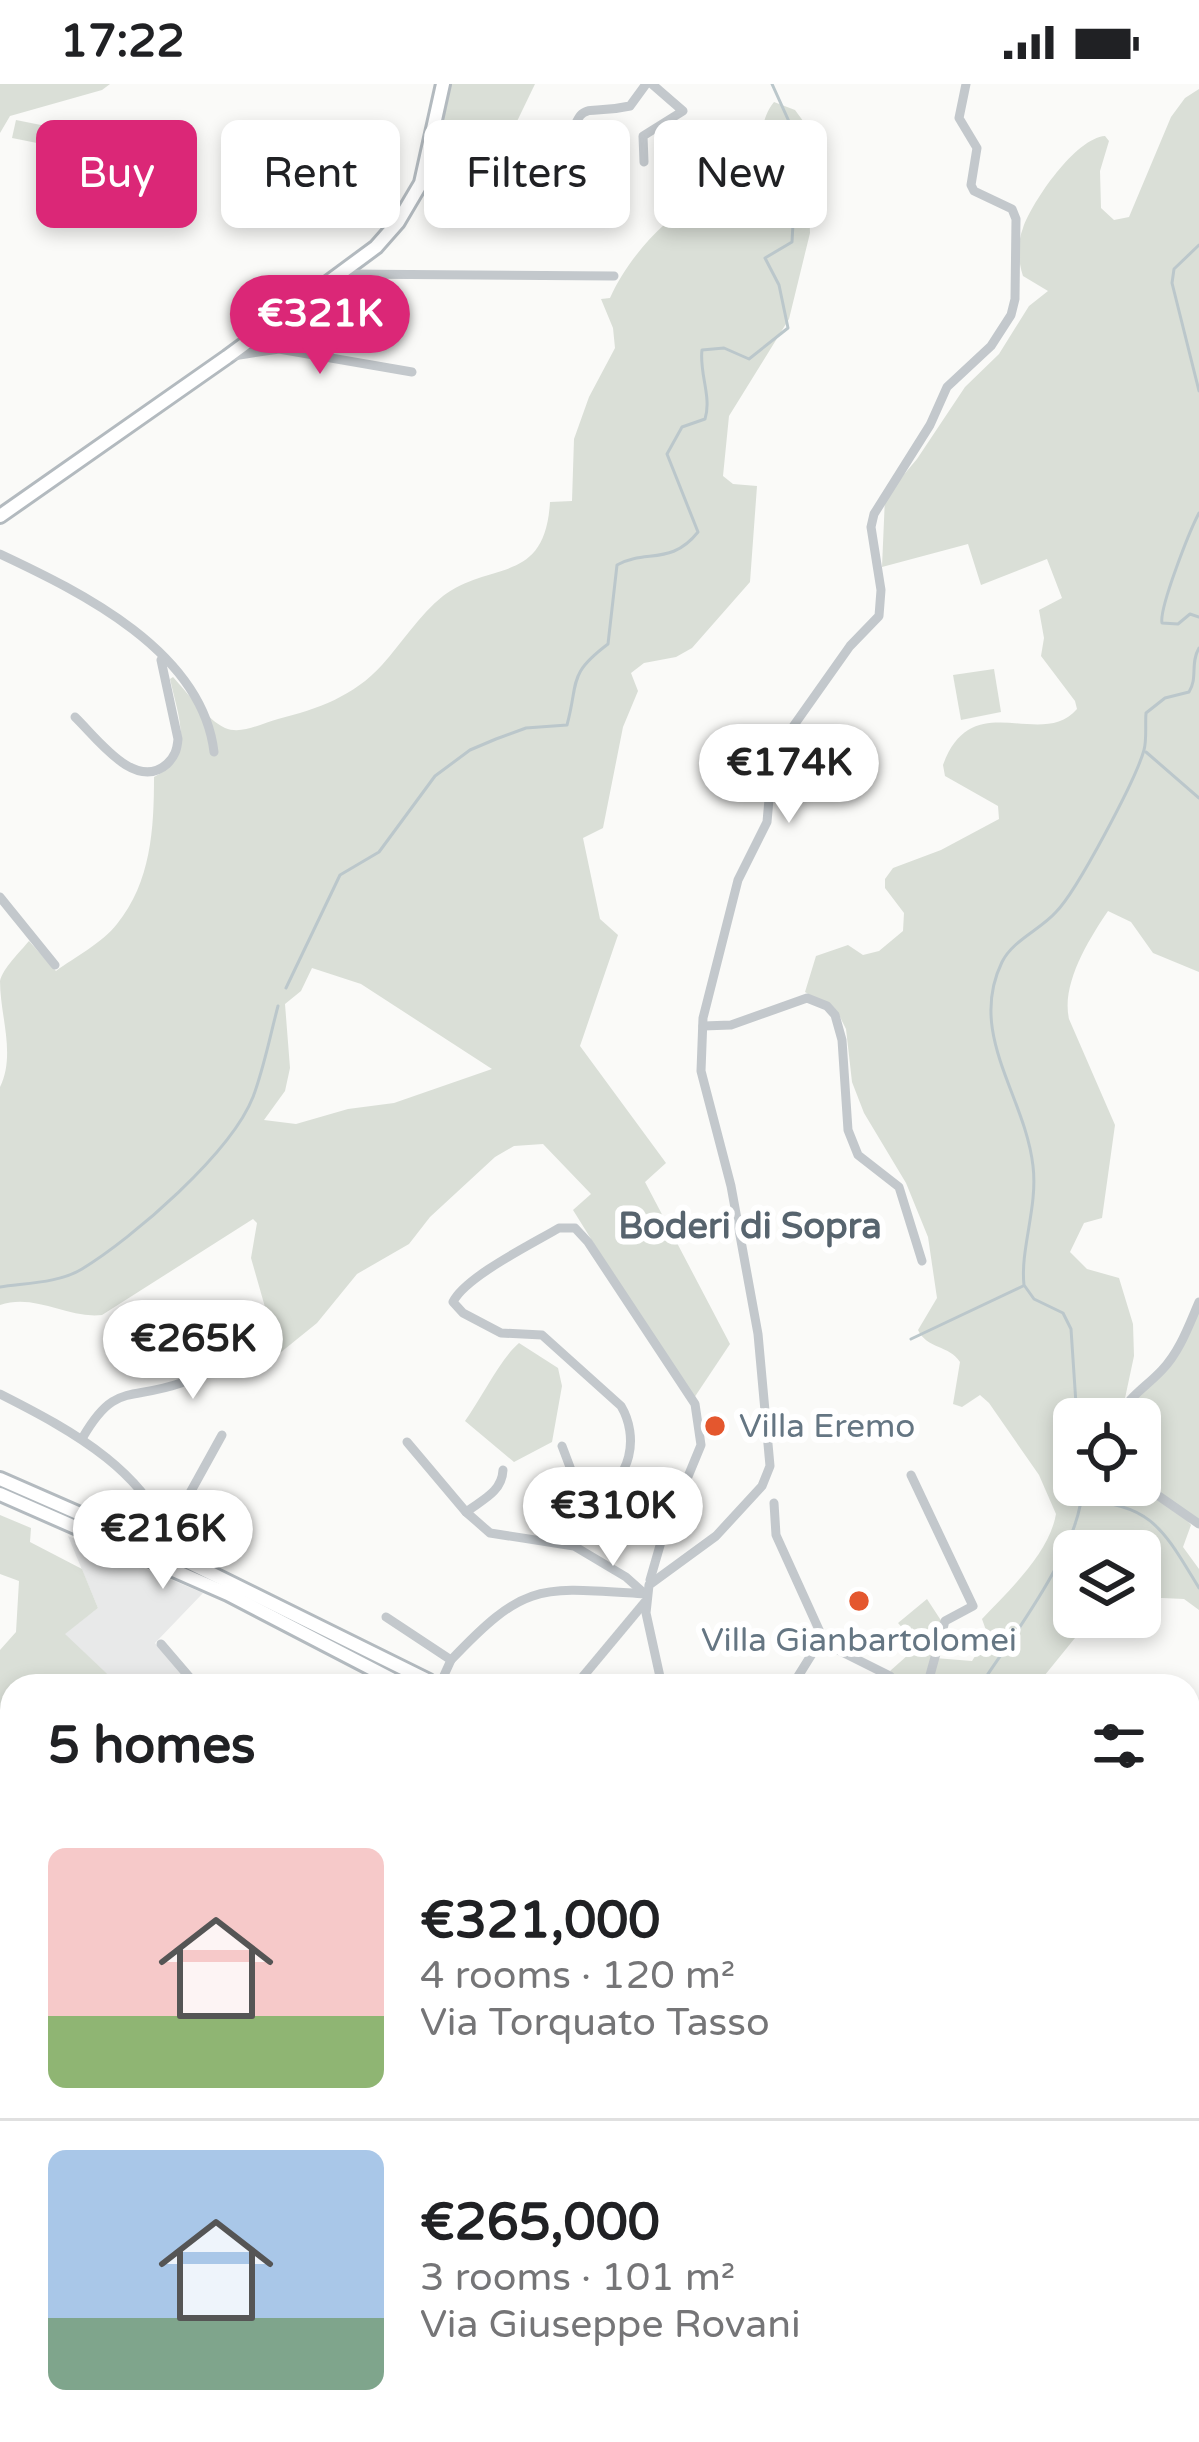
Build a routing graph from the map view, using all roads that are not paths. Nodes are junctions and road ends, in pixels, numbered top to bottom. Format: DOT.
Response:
graph roads {
  1 [pos="442,84"];
  2 [pos="649,84"];
  3 [pos="966,84"];
  4 [pos="577,120"];
  5 [pos="644,162"];
  6 [pos="343,274"];
  7 [pos="614,276"];
  8 [pos="227,357"];
  9 [pos="412,372"];
  10 [pos="0,516"];
  11 [pos="0,554"];
  12 [pos="160,655"];
  13 [pos="75,717"];
  14 [pos="214,752"];
  15 [pos="0,897"];
  16 [pos="55,965"];
  17 [pos="703,1025"];
  18 [pos="922,1262"];
  19 [pos="1199,1301"];
  20 [pos="236,1339"];
  21 [pos="1,1397"];
  22 [pos="1128,1398"];
  23 [pos="222,1436"];
  24 [pos="83,1437"];
  25 [pos="407,1442"];
  26 [pos="562,1446"];
  27 [pos="502,1470"];
  28 [pos="911,1475"];
  29 [pos="0,1479"];
  30 [pos="0,1495"];
  31 [pos="1161,1499"];
  32 [pos="774,1503"];
  33 [pos="466,1511"];
  34 [pos="1199,1524"];
  35 [pos="176,1556"];
  36 [pos="646,1594"];
  37 [pos="386,1617"];
  38 [pos="820,1641"];
  39 [pos="160,1644"];
  40 [pos="451,1660"];
  41 [pos="186,1674"];
  42 [pos="383,1674"];
  43 [pos="415,1674"];
  44 [pos="442,1674"];
  45 [pos="584,1674"];
  46 [pos="660,1674"];
  47 [pos="799,1674"];
  48 [pos="886,1674"];
  49 [pos="930,1674"];
  1 -- 6 [label="street"];
  2 -- 4 [label="street"];
  2 -- 5 [label="street"];
  3 -- 17 [label="street"];
  6 -- 7 [label="street"];
  6 -- 8 [label="street"];
  8 -- 9 [label="street"];
  8 -- 10 [label="street"];
  11 -- 12 [label="street"];
  12 -- 13 [label="street"];
  12 -- 14 [label="street"];
  15 -- 16 [label="street"];
  17 -- 18 [label="street"];
  17 -- 36 [label="street"];
  19 -- 22 [label="street"];
  20 -- 24 [label="street"];
  21 -- 24 [label="street"];
  23 -- 35 [label="street"];
  24 -- 35 [label="street"];
  25 -- 33 [label="street"];
  26 -- 36 [label="street"];
  27 -- 33 [label="street"];
  28 -- 49 [label="street"];
  29 -- 35 [label="street"];
  30 -- 42 [label="street"];
  31 -- 34 [label="street"];
  32 -- 38 [label="street"];
  33 -- 36 [label="street"];
  35 -- 43 [label="street"];
  36 -- 40 [label="street"];
  36 -- 45 [label="street"];
  36 -- 46 [label="street"];
  37 -- 40 [label="street"];
  38 -- 47 [label="street"];
  38 -- 48 [label="street"];
  39 -- 41 [label="street"];
  40 -- 44 [label="street"];
}
